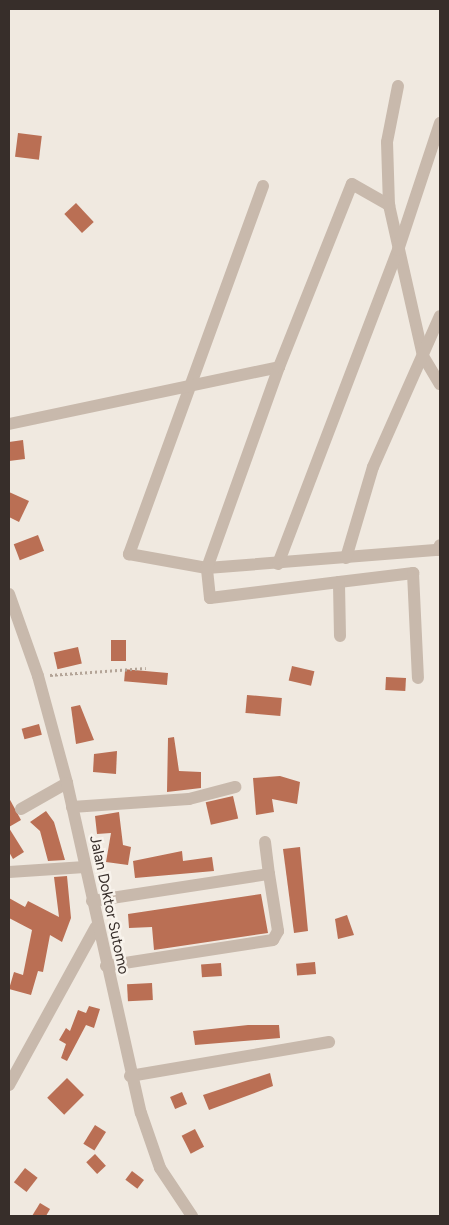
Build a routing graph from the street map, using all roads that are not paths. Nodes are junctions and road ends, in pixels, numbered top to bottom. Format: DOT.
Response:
graph roads {
  1 [pos="398,86"];
  2 [pos="440,122"];
  3 [pos="263,186"];
  4 [pos="389,205"];
  5 [pos="398,250"];
  6 [pos="440,316"];
  7 [pos="436,337"];
  8 [pos="424,356"];
  9 [pos="279,367"];
  10 [pos="440,384"];
  11 [pos="190,387"];
  12 [pos="9,424"];
  13 [pos="440,545"];
  14 [pos="346,558"];
  15 [pos="278,564"];
  16 [pos="207,568"];
  17 [pos="339,582"];
  18 [pos="9,594"];
  19 [pos="340,636"];
  20 [pos="418,678"];
  21 [pos="67,783"];
  22 [pos="235,786"];
  23 [pos="72,807"];
  24 [pos="21,809"];
  25 [pos="265,842"];
  26 [pos="85,867"];
  27 [pos="9,872"];
  28 [pos="269,874"];
  29 [pos="92,900"];
  30 [pos="96,927"];
  31 [pos="106,966"];
  32 [pos="329,1042"];
  33 [pos="130,1076"];
  34 [pos="9,1085"];
  35 [pos="192,1216"];
  1 -- 4 [label="street"];
  2 -- 5 [label="street"];
  3 -- 11 [label="street"];
  4 -- 5 [label="street"];
  4 -- 9 [label="street"];
  5 -- 8 [label="street"];
  5 -- 15 [label="street"];
  6 -- 7 [label="street"];
  7 -- 8 [label="street"];
  8 -- 10 [label="street"];
  8 -- 14 [label="street"];
  9 -- 11 [label="street"];
  9 -- 16 [label="street"];
  11 -- 12 [label="street"];
  11 -- 16 [label="street"];
  13 -- 14 [label="street"];
  14 -- 15 [label="street"];
  15 -- 16 [label="street"];
  16 -- 17 [label="street"];
  17 -- 19 [label="street"];
  17 -- 20 [label="street"];
  18 -- 21 [label="street, Jalan Doktor Sutomo"];
  21 -- 23 [label="street, Jalan Doktor Sutomo"];
  21 -- 24 [label="street"];
  22 -- 23 [label="street"];
  23 -- 26 [label="street, Jalan Doktor Sutomo"];
  25 -- 28 [label="street"];
  26 -- 27 [label="street"];
  26 -- 29 [label="street, Jalan Doktor Sutomo"];
  28 -- 29 [label="street"];
  28 -- 31 [label="street"];
  29 -- 30 [label="street, Jalan Doktor Sutomo"];
  30 -- 31 [label="street, Jalan Doktor Sutomo"];
  30 -- 34 [label="street"];
  31 -- 33 [label="street, Jalan Doktor Sutomo"];
  32 -- 33 [label="street"];
  33 -- 35 [label="street, Jalan Doktor Sutomo"];
}
